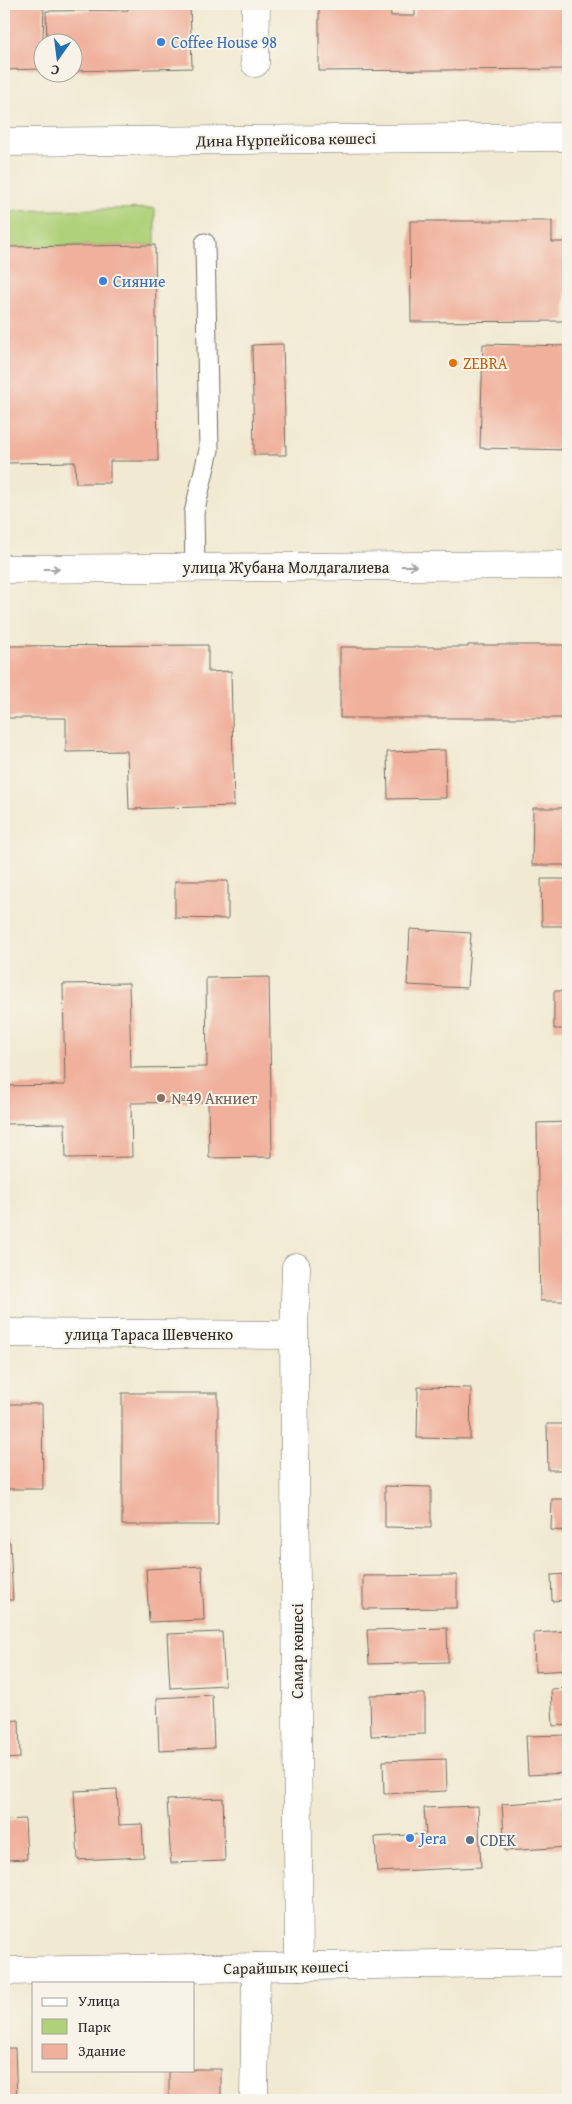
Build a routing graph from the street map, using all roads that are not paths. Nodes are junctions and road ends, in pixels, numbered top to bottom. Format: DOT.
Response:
graph roads {
  1 [pos="256,4"];
  2 [pos="255,63"];
  3 [pos="568,137"];
  4 [pos="4,142"];
  5 [pos="205,243"];
  6 [pos="568,565"];
  7 [pos="195,568"];
  8 [pos="4,569"];
  9 [pos="296,1268"];
  10 [pos="4,1333"];
  11 [pos="294,1335"];
  12 [pos="568,1962"];
  13 [pos="299,1966"];
  14 [pos="256,1967"];
  15 [pos="4,1971"];
  16 [pos="254,2100"];
  1 -- 2 [label="street"];
  3 -- 4 [label="street, Дина Нұрпейісова көшесі"];
  5 -- 7 [label="lane"];
  7 -- 6 [label="street, улица Жубана Молдагалиева, one-way"];
  8 -- 7 [label="street, улица Жубана Молдагалиева, one-way"];
  9 -- 11 [label="street, Самар көшесі"];
  10 -- 11 [label="street, улица Тараса Шевченко"];
  11 -- 13 [label="street, Самар көшесі"];
  12 -- 13 [label="street, Сарайшық көшесі"];
  13 -- 14 [label="street, Сарайшық көшесі"];
  14 -- 15 [label="street, Сарайшық көшесі"];
  14 -- 16 [label="street"];
}
